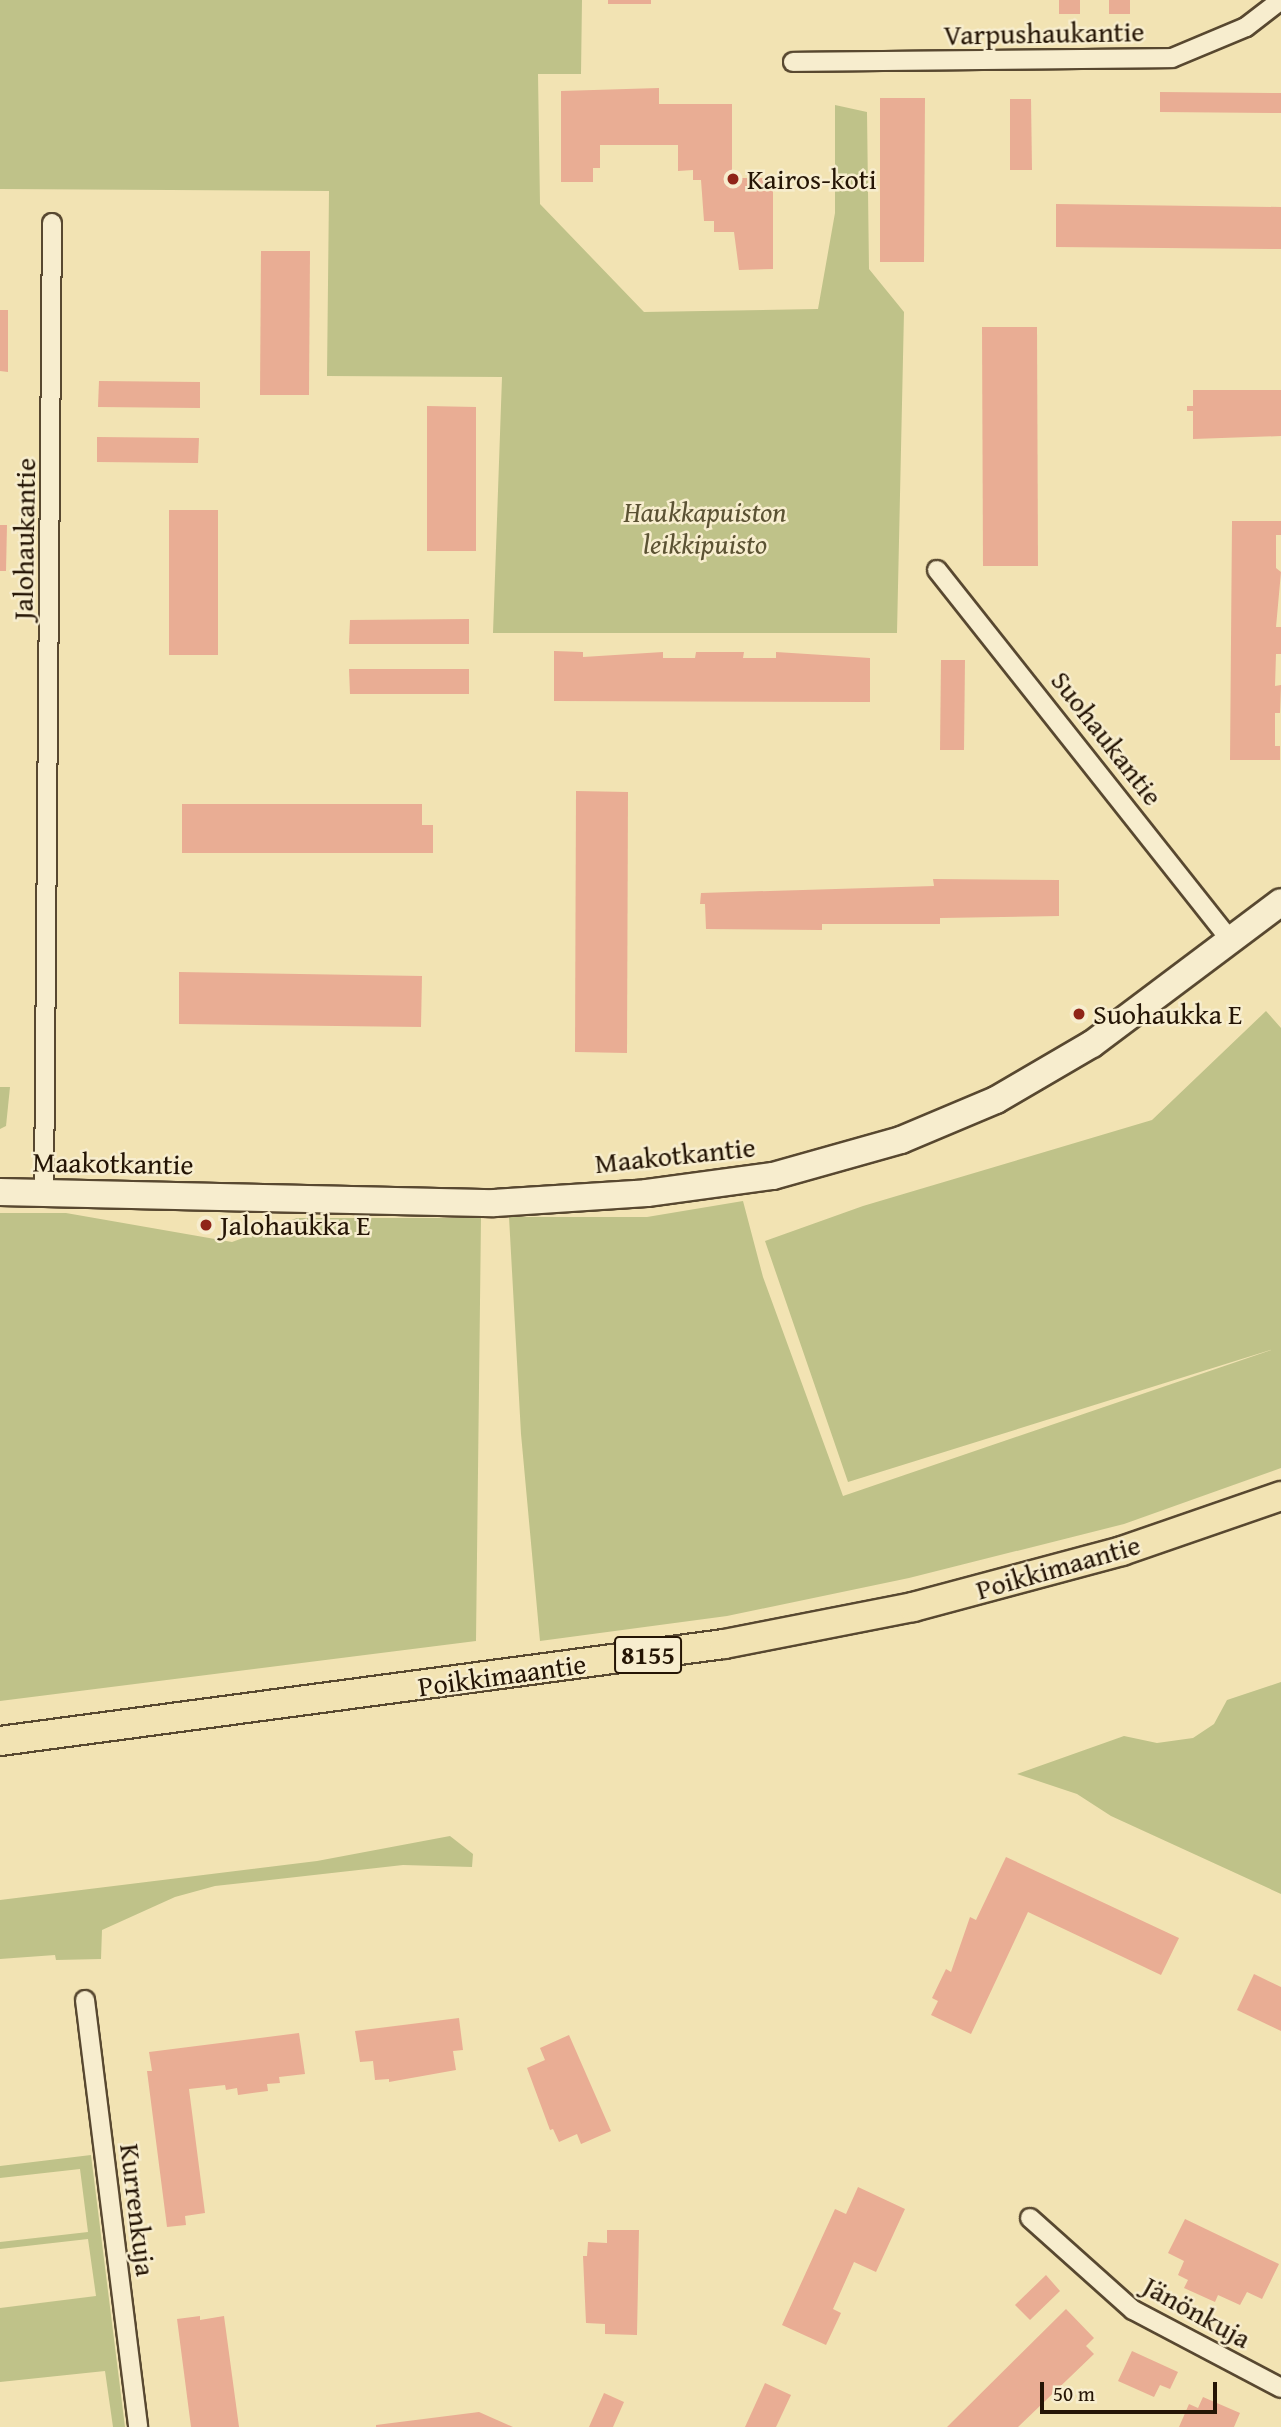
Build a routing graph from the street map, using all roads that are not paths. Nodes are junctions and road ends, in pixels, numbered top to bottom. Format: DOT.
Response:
graph roads {
  1 [pos="1281,0"];
  2 [pos="793,62"];
  3 [pos="52,223"];
  4 [pos="937,570"];
  5 [pos="1281,902"];
  6 [pos="1231,942"];
  7 [pos="0,1192"];
  8 [pos="44,1192"];
  9 [pos="1281,1496"];
  10 [pos="0,1741"];
  11 [pos="85,2000"];
  12 [pos="1030,2218"];
  13 [pos="1281,2388"];
  14 [pos="138,2427"];
  1 -- 2 [label="street, Varpushaukantie"];
  3 -- 8 [label="street, Jalohaukantie"];
  4 -- 6 [label="street, Suohaukantie"];
  5 -- 6 [label="street, Maakotkantie"];
  6 -- 8 [label="street, Maakotkantie"];
  7 -- 8 [label="street, Maakotkantie"];
  9 -- 10 [label="main road, Poikkimaantie / 8155"];
  11 -- 14 [label="street, Kurrenkuja"];
  12 -- 13 [label="street, Jänönkuja"];
}
